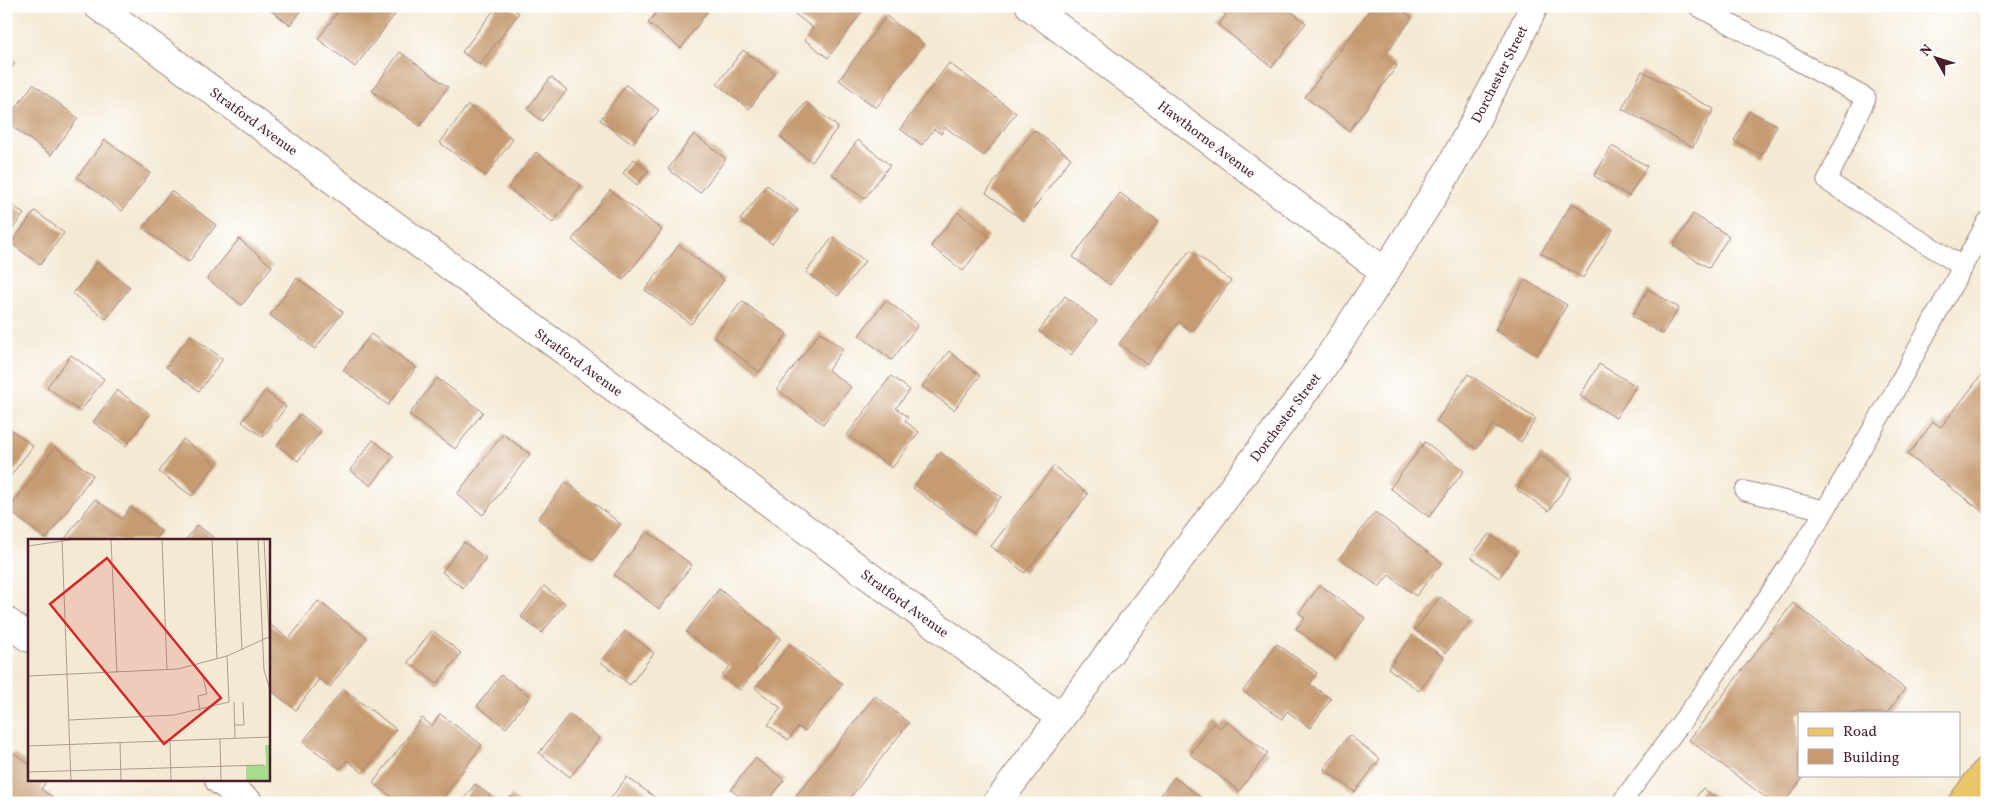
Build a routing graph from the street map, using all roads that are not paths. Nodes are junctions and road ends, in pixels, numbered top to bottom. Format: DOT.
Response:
graph roads {
  1 [pos="98,6"];
  2 [pos="1030,6"];
  3 [pos="1534,6"];
  4 [pos="1699,7"];
  5 [pos="1987,222"];
  6 [pos="1963,267"];
  7 [pos="1385,272"];
  8 [pos="1745,491"];
  9 [pos="1824,510"];
  10 [pos="6,621"];
  11 [pos="28,637"];
  12 [pos="1061,718"];
  13 [pos="1987,770"];
  14 [pos="222,782"];
  15 [pos="249,803"];
  16 [pos="997,803"];
  17 [pos="1621,803"];
  18 [pos="1962,803"];
  1 -- 12 [label="street, Stratford Avenue"];
  2 -- 7 [label="street, Hawthorne Avenue"];
  3 -- 7 [label="street, Dorchester Street"];
  4 -- 6 [label="lane"];
  5 -- 6 [label="lane"];
  6 -- 9 [label="lane"];
  7 -- 12 [label="street, Dorchester Street"];
  8 -- 9 [label="lane"];
  9 -- 17 [label="lane"];
  10 -- 11 [label="street"];
  12 -- 16 [label="street, Dorchester Street"];
  13 -- 18 [label="main road"];
  14 -- 15 [label="street"];
}
